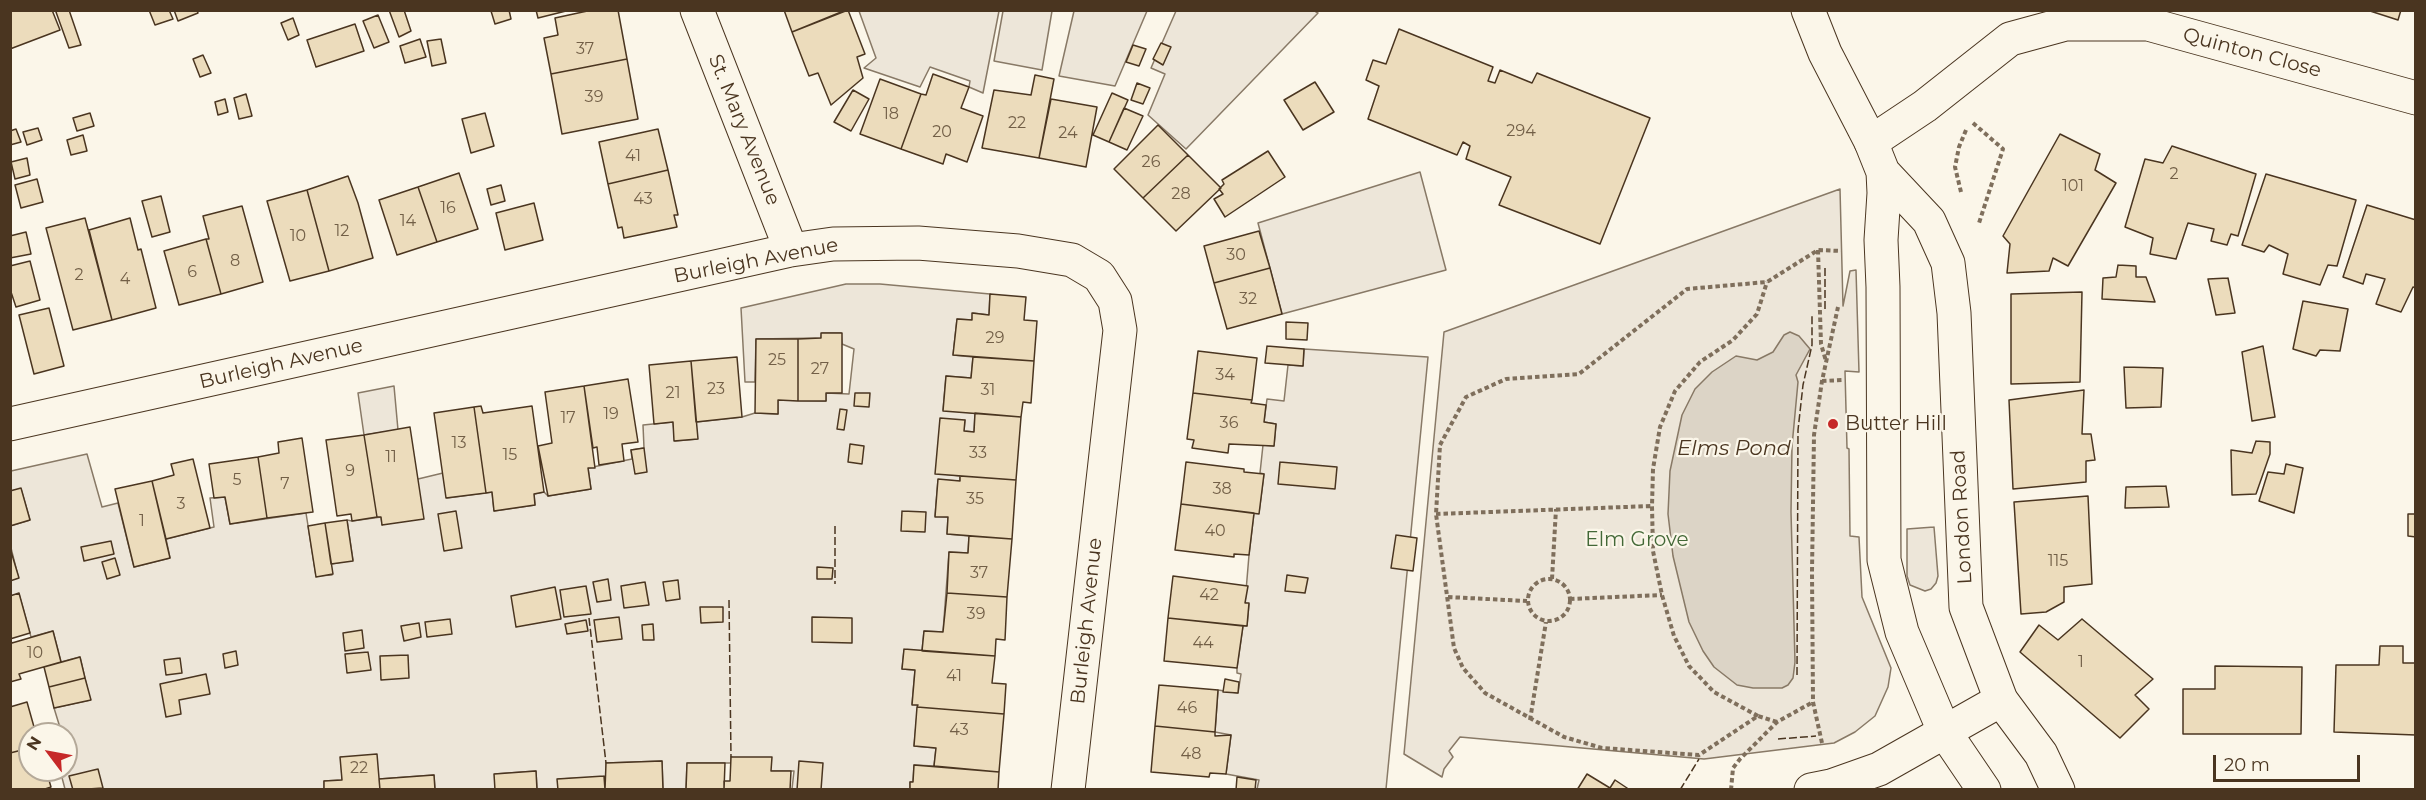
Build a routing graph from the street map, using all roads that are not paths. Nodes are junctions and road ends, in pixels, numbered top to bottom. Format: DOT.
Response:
graph roads {
  1 [pos="697,10"];
  2 [pos="1808,10"];
  3 [pos="2008,25"];
  4 [pos="2415,98"];
  5 [pos="1871,142"];
  6 [pos="1883,172"];
  7 [pos="791,250"];
  8 [pos="10,424"];
  9 [pos="2001,700"];
  10 [pos="1944,731"];
  11 [pos="1068,789"];
  12 [pos="1811,789"];
  13 [pos="1984,789"];
  14 [pos="2058,789"];
  1 -- 7 [label="street, St. Mary Avenue"];
  2 -- 5 [label="street, London Road"];
  3 -- 4 [label="street, Quinton Close"];
  3 -- 5 [label="street, Quinton Close"];
  5 -- 6 [label="street, London Road"];
  6 -- 9 [label="street, London Road"];
  6 -- 10 [label="street, London Road"];
  7 -- 8 [label="street, Burleigh Avenue"];
  7 -- 11 [label="street, Burleigh Avenue"];
  9 -- 10 [label="street"];
  9 -- 14 [label="street, London Road"];
  10 -- 12 [label="street"];
  10 -- 13 [label="street, London Road"];
}
